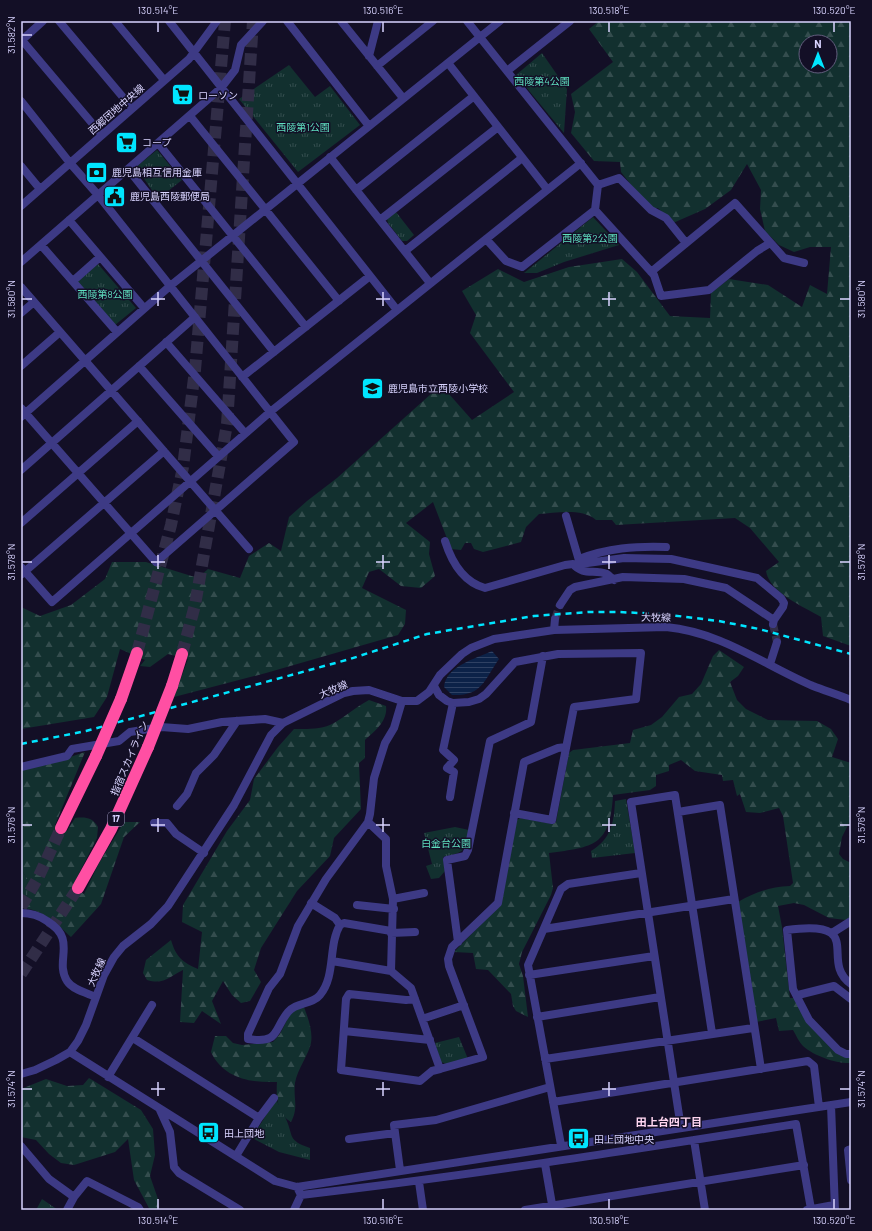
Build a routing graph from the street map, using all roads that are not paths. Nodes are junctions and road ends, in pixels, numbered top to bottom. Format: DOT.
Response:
graph roads {
  1 [pos="44,21"];
  2 [pos="59,21"];
  3 [pos="115,21"];
  4 [pos="170,21"];
  5 [pos="217,21"];
  6 [pos="263,21"];
  7 [pos="287,21"];
  8 [pos="341,21"];
  9 [pos="378,21"];
  10 [pos="433,21"];
  11 [pos="467,21"];
  12 [pos="500,21"];
  13 [pos="570,21"];
  14 [pos="480,37"];
  15 [pos="21,40"];
  16 [pos="194,53"];
  17 [pos="369,56"];
  18 [pos="448,63"];
  19 [pos="377,66"];
  20 [pos="507,71"];
  21 [pos="164,80"];
  22 [pos="222,88"];
  23 [pos="474,96"];
  24 [pos="403,98"];
  25 [pos="21,101"];
  26 [pos="132,108"];
  27 [pos="190,116"];
  28 [pos="369,126"];
  29 [pos="498,127"];
  30 [pos="102,134"];
  31 [pos="158,143"];
  32 [pos="330,157"];
  33 [pos="522,158"];
  34 [pos="70,163"];
  35 [pos="581,163"];
  36 [pos="21,166"];
  37 [pos="128,169"];
  38 [pos="297,183"];
  39 [pos="598,185"];
  40 [pos="40,189"];
  41 [pos="547,189"];
  42 [pos="356,190"];
  43 [pos="98,195"];
  44 [pos="21,206"];
  45 [pos="265,209"];
  46 [pos="595,210"];
  47 [pos="69,220"];
  48 [pos="380,220"];
  49 [pos="232,236"];
  50 [pos="486,239"];
  51 [pos="686,243"];
  52 [pos="770,243"];
  53 [pos="41,245"];
  54 [pos="405,251"];
  55 [pos="100,256"];
  56 [pos="201,261"];
  57 [pos="21,262"];
  58 [pos="804,263"];
  59 [pos="651,272"];
  60 [pos="370,276"];
  61 [pos="73,281"];
  62 [pos="430,283"];
  63 [pos="170,286"];
  64 [pos="21,287"];
  65 [pos="339,301"];
  66 [pos="34,302"];
  67 [pos="144,308"];
  68 [pos="397,310"];
  69 [pos="21,313"];
  70 [pos="195,317"];
  71 [pos="306,327"];
  72 [pos="60,332"];
  73 [pos="118,332"];
  74 [pos="166,342"];
  75 [pos="274,352"];
  76 [pos="85,360"];
  77 [pos="21,366"];
  78 [pos="139,366"];
  79 [pos="242,377"];
  80 [pos="111,391"];
  81 [pos="22,412"];
  82 [pos="270,412"];
  83 [pos="138,420"];
  84 [pos="245,433"];
  85 [pos="52,443"];
  86 [pos="164,451"];
  87 [pos="218,456"];
  88 [pos="21,470"];
  89 [pos="78,473"];
  90 [pos="190,480"];
  91 [pos="104,503"];
  92 [pos="216,510"];
  93 [pos="566,516"];
  94 [pos="21,523"];
  95 [pos="130,532"];
  96 [pos="444,541"];
  97 [pos="666,547"];
  98 [pos="249,549"];
  99 [pos="577,562"];
  100 [pos="22,571"];
  101 [pos="614,580"];
  102 [pos="560,605"];
  103 [pos="555,619"];
  104 [pos="554,630"];
  105 [pos="777,642"];
  106 [pos="137,653"];
  107 [pos="182,654"];
  108 [pos="543,656"];
  109 [pos="770,664"];
  110 [pos="434,686"];
  111 [pos="851,700"];
  112 [pos="402,701"];
  113 [pos="453,704"];
  114 [pos="238,721"];
  115 [pos="283,723"];
  116 [pos="566,747"];
  117 [pos="21,767"];
  118 [pos="450,797"];
  119 [pos="177,806"];
  120 [pos="678,812"];
  121 [pos="514,813"];
  122 [pos="368,822"];
  123 [pos="154,823"];
  124 [pos="61,828"];
  125 [pos="204,853"];
  126 [pos="641,873"];
  127 [pos="78,888"];
  128 [pos="424,893"];
  129 [pos="394,899"];
  130 [pos="734,900"];
  131 [pos="311,904"];
  132 [pos="357,904"];
  133 [pos="692,906"];
  134 [pos="394,909"];
  135 [pos="21,913"];
  136 [pos="647,913"];
  137 [pos="851,921"];
  138 [pos="340,924"];
  139 [pos="544,929"];
  140 [pos="391,932"];
  141 [pos="415,932"];
  142 [pos="832,933"];
  143 [pos="458,942"];
  144 [pos="654,956"];
  145 [pos="332,961"];
  146 [pos="390,971"];
  147 [pos="530,975"];
  148 [pos="851,984"];
  149 [pos="798,995"];
  150 [pos="96,997"];
  151 [pos="660,997"];
  152 [pos="415,999"];
  153 [pos="851,999"];
  154 [pos="152,1005"];
  155 [pos="464,1005"];
  156 [pos="537,1017"];
  157 [pos="422,1019"];
  158 [pos="753,1028"];
  159 [pos="344,1031"];
  160 [pos="712,1033"];
  161 [pos="133,1038"];
  162 [pos="430,1040"];
  163 [pos="667,1040"];
  164 [pos="70,1052"];
  165 [pos="851,1054"];
  166 [pos="545,1059"];
  167 [pos="440,1069"];
  168 [pos="760,1069"];
  169 [pos="21,1074"];
  170 [pos="108,1077"];
  171 [pos="674,1083"];
  172 [pos="550,1087"];
  173 [pos="274,1098"];
  174 [pos="553,1102"];
  175 [pos="851,1102"];
  176 [pos="831,1105"];
  177 [pos="819,1107"];
  178 [pos="160,1109"];
  179 [pos="259,1118"];
  180 [pos="681,1128"];
  181 [pos="395,1133"];
  182 [pos="349,1139"];
  183 [pos="694,1140"];
  184 [pos="561,1145"];
  185 [pos="21,1146"];
  186 [pos="851,1149"];
  187 [pos="236,1156"];
  188 [pos="546,1164"];
  189 [pos="804,1165"];
  190 [pos="400,1170"];
  191 [pos="851,1180"];
  192 [pos="419,1182"];
  193 [pos="700,1182"];
  194 [pos="297,1187"];
  195 [pos="301,1195"];
  196 [pos="74,1197"];
  197 [pos="553,1208"];
  198 [pos="835,1208"];
  199 [pos="67,1210"];
  200 [pos="140,1210"];
  201 [pos="240,1210"];
  202 [pos="294,1210"];
  203 [pos="423,1210"];
  204 [pos="525,1210"];
  205 [pos="705,1210"];
  206 [pos="809,1210"];
  1 -- 15 [label="street"];
  2 -- 26 [label="street"];
  3 -- 21 [label="street"];
  4 -- 16 [label="street"];
  5 -- 16 [label="street, 西郷団地中央線"];
  6 -- 22 [label="street"];
  7 -- 28 [label="street"];
  8 -- 17 [label="street"];
  9 -- 17 [label="street"];
  10 -- 19 [label="street"];
  11 -- 14 [label="street"];
  12 -- 14 [label="street"];
  13 -- 20 [label="street"];
  14 -- 18 [label="street"];
  14 -- 20 [label="street"];
  15 -- 30 [label="street"];
  16 -- 21 [label="street, 西郷団地中央線"];
  16 -- 22 [label="street"];
  17 -- 19 [label="street"];
  18 -- 23 [label="street"];
  18 -- 24 [label="street"];
  19 -- 24 [label="street"];
  20 -- 35 [label="street"];
  21 -- 26 [label="street, 西郷団地中央線"];
  22 -- 27 [label="street"];
  22 -- 38 [label="street"];
  23 -- 29 [label="street"];
  23 -- 42 [label="street"];
  24 -- 28 [label="street"];
  25 -- 34 [label="street"];
  26 -- 30 [label="street, 西郷団地中央線"];
  27 -- 31 [label="street"];
  27 -- 45 [label="street"];
  28 -- 32 [label="street"];
  29 -- 33 [label="street"];
  29 -- 48 [label="street"];
  30 -- 34 [label="street, 西郷団地中央線"];
  31 -- 37 [label="street"];
  31 -- 49 [label="street"];
  32 -- 38 [label="street"];
  32 -- 42 [label="street"];
  33 -- 41 [label="street"];
  33 -- 54 [label="street"];
  34 -- 40 [label="street, 西郷団地中央線"];
  34 -- 43 [label="street"];
  35 -- 39 [label="street"];
  35 -- 41 [label="street"];
  36 -- 40 [label="street"];
  37 -- 43 [label="street"];
  37 -- 56 [label="street"];
  38 -- 45 [label="street"];
  38 -- 60 [label="street"];
  39 -- 46 [label="street"];
  39 -- 51 [label="street"];
  40 -- 44 [label="street, 西郷団地中央線"];
  41 -- 50 [label="street"];
  42 -- 48 [label="street"];
  43 -- 47 [label="street"];
  43 -- 63 [label="street"];
  45 -- 49 [label="street"];
  45 -- 65 [label="street"];
  46 -- 50 [label="street"];
  46 -- 59 [label="street"];
  47 -- 53 [label="street"];
  47 -- 55 [label="street"];
  48 -- 54 [label="street"];
  49 -- 56 [label="street"];
  49 -- 71 [label="street"];
  50 -- 62 [label="street"];
  51 -- 52 [label="street"];
  51 -- 59 [label="street"];
  52 -- 58 [label="street"];
  52 -- 59 [label="street"];
  53 -- 57 [label="street"];
  53 -- 61 [label="street"];
  54 -- 62 [label="street"];
  55 -- 61 [label="street"];
  55 -- 67 [label="street"];
  56 -- 63 [label="street"];
  56 -- 75 [label="street"];
  60 -- 65 [label="street"];
  60 -- 68 [label="street"];
  61 -- 73 [label="street"];
  62 -- 68 [label="street"];
  63 -- 67 [label="street"];
  63 -- 70 [label="street"];
  64 -- 66 [label="street"];
  65 -- 71 [label="street"];
  66 -- 69 [label="street"];
  66 -- 72 [label="street"];
  67 -- 73 [label="street"];
  68 -- 82 [label="street"];
  70 -- 74 [label="street"];
  70 -- 79 [label="street"];
  71 -- 75 [label="street"];
  72 -- 76 [label="street"];
  72 -- 77 [label="street"];
  73 -- 76 [label="street"];
  74 -- 78 [label="street"];
  74 -- 84 [label="street"];
  75 -- 79 [label="street"];
  76 -- 80 [label="street"];
  76 -- 81 [label="street"];
  78 -- 80 [label="street"];
  78 -- 87 [label="street"];
  79 -- 82 [label="street"];
  80 -- 83 [label="street"];
  80 -- 85 [label="street"];
  81 -- 85 [label="street"];
  82 -- 84 [label="street"];
  82 -- 92 [label="street"];
  83 -- 86 [label="street"];
  83 -- 89 [label="street"];
  84 -- 87 [label="street"];
  85 -- 88 [label="street"];
  85 -- 89 [label="street"];
  86 -- 90 [label="street"];
  86 -- 91 [label="street"];
  87 -- 90 [label="street"];
  89 -- 91 [label="street"];
  89 -- 94 [label="street"];
  90 -- 92 [label="street"];
  90 -- 95 [label="street"];
  91 -- 95 [label="street"];
  91 -- 100 [label="street"];
  92 -- 95 [label="street"];
  92 -- 98 [label="street"];
  93 -- 99 [label="street"];
  95 -- 100 [label="street"];
  96 -- 99 [label="street"];
  97 -- 99 [label="street"];
  99 -- 101 [label="street"];
  99 -- 101 [label="street"];
  101 -- 102 [label="street"];
  103 -- 104 [label="street"];
  104 -- 109 [label="street, 大牧線"];
  104 -- 110 [label="street, 大牧線"];
  105 -- 109 [label="street"];
  106 -- 124 [label="highway, bridge"];
  107 -- 127 [label="highway, 指宿スカイライン / 17, bridge"];
  108 -- 113 [label="street"];
  108 -- 116 [label="street"];
  108 -- 143 [label="street"];
  109 -- 111 [label="street, 大牧線"];
  110 -- 112 [label="street, 大牧線"];
  110 -- 113 [label="street"];
  112 -- 115 [label="street, 大牧線"];
  112 -- 122 [label="street"];
  113 -- 118 [label="street"];
  114 -- 115 [label="street"];
  114 -- 117 [label="street"];
  114 -- 119 [label="street"];
  115 -- 125 [label="street, 大牧線"];
  116 -- 121 [label="street"];
  116 -- 121 [label="street"];
  120 -- 126 [label="street"];
  120 -- 130 [label="street"];
  120 -- 133 [label="street"];
  121 -- 143 [label="street"];
  122 -- 129 [label="street"];
  122 -- 131 [label="street"];
  123 -- 125 [label="street"];
  125 -- 150 [label="street, 大牧線"];
  126 -- 136 [label="street"];
  126 -- 139 [label="street"];
  128 -- 129 [label="street"];
  129 -- 134 [label="street"];
  130 -- 133 [label="street"];
  130 -- 158 [label="street"];
  131 -- 138 [label="street"];
  131 -- 145 [label="street"];
  132 -- 134 [label="street"];
  133 -- 136 [label="street"];
  133 -- 160 [label="street"];
  134 -- 140 [label="street"];
  135 -- 150 [label="street"];
  136 -- 139 [label="street"];
  136 -- 144 [label="street"];
  137 -- 142 [label="street"];
  138 -- 140 [label="street"];
  138 -- 145 [label="street"];
  139 -- 147 [label="street"];
  140 -- 141 [label="street"];
  140 -- 146 [label="street"];
  142 -- 148 [label="street"];
  142 -- 149 [label="street"];
  143 -- 155 [label="street"];
  144 -- 147 [label="street"];
  144 -- 151 [label="street"];
  145 -- 146 [label="street"];
  146 -- 152 [label="street"];
  147 -- 156 [label="street"];
  149 -- 153 [label="street"];
  149 -- 165 [label="street"];
  150 -- 164 [label="street, 大牧線"];
  151 -- 156 [label="street"];
  151 -- 163 [label="street"];
  152 -- 157 [label="street"];
  152 -- 159 [label="street"];
  154 -- 161 [label="street"];
  155 -- 157 [label="street"];
  155 -- 167 [label="street"];
  156 -- 166 [label="street"];
  157 -- 162 [label="street"];
  158 -- 160 [label="street"];
  158 -- 168 [label="street"];
  159 -- 162 [label="street"];
  159 -- 167 [label="street"];
  160 -- 163 [label="street"];
  161 -- 170 [label="street"];
  161 -- 179 [label="street"];
  162 -- 167 [label="street"];
  163 -- 166 [label="street"];
  163 -- 171 [label="street"];
  164 -- 169 [label="street, 大牧線"];
  164 -- 170 [label="street"];
  166 -- 172 [label="street"];
  168 -- 171 [label="street"];
  168 -- 177 [label="street"];
  170 -- 178 [label="street"];
  171 -- 174 [label="street"];
  171 -- 180 [label="street"];
  172 -- 174 [label="street"];
  172 -- 181 [label="street"];
  173 -- 179 [label="street"];
  174 -- 184 [label="street"];
  175 -- 176 [label="street"];
  176 -- 177 [label="street"];
  176 -- 198 [label="street"];
  177 -- 180 [label="street"];
  178 -- 187 [label="street"];
  178 -- 201 [label="street"];
  179 -- 187 [label="street"];
  180 -- 184 [label="street"];
  181 -- 182 [label="street"];
  181 -- 190 [label="street"];
  183 -- 188 [label="street"];
  183 -- 189 [label="street"];
  183 -- 193 [label="street"];
  184 -- 190 [label="street"];
  185 -- 196 [label="street"];
  186 -- 191 [label="street"];
  187 -- 194 [label="street"];
  188 -- 192 [label="street"];
  188 -- 197 [label="street"];
  189 -- 193 [label="street"];
  189 -- 206 [label="street"];
  190 -- 194 [label="street"];
  192 -- 195 [label="street"];
  192 -- 203 [label="street"];
  193 -- 197 [label="street"];
  193 -- 205 [label="street"];
  194 -- 195 [label="street"];
  195 -- 202 [label="street"];
  196 -- 199 [label="street"];
  196 -- 200 [label="street"];
  197 -- 204 [label="street"];
  198 -- 206 [label="street"];
}
